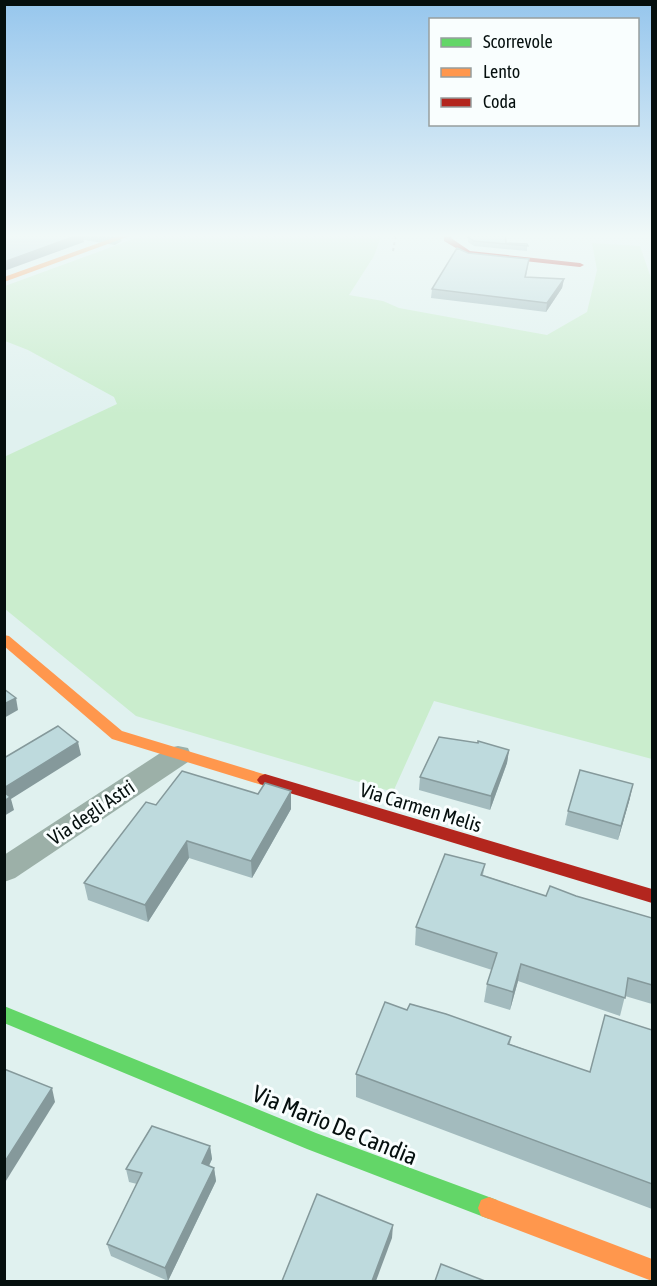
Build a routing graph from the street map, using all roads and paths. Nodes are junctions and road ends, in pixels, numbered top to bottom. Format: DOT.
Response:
graph roads {
  1 [pos="4,639"];
  2 [pos="178,755"];
  3 [pos="4,870"];
  4 [pos="652,896"];
  5 [pos="4,1014"];
  6 [pos="652,1270"];
  1 -- 2 [label="street, Via Carmen Melis"];
  2 -- 3 [label="street, Via degli Astri"];
  2 -- 4 [label="street, Via Carmen Melis"];
  5 -- 6 [label="street, Via Mario De Candia"];
}
